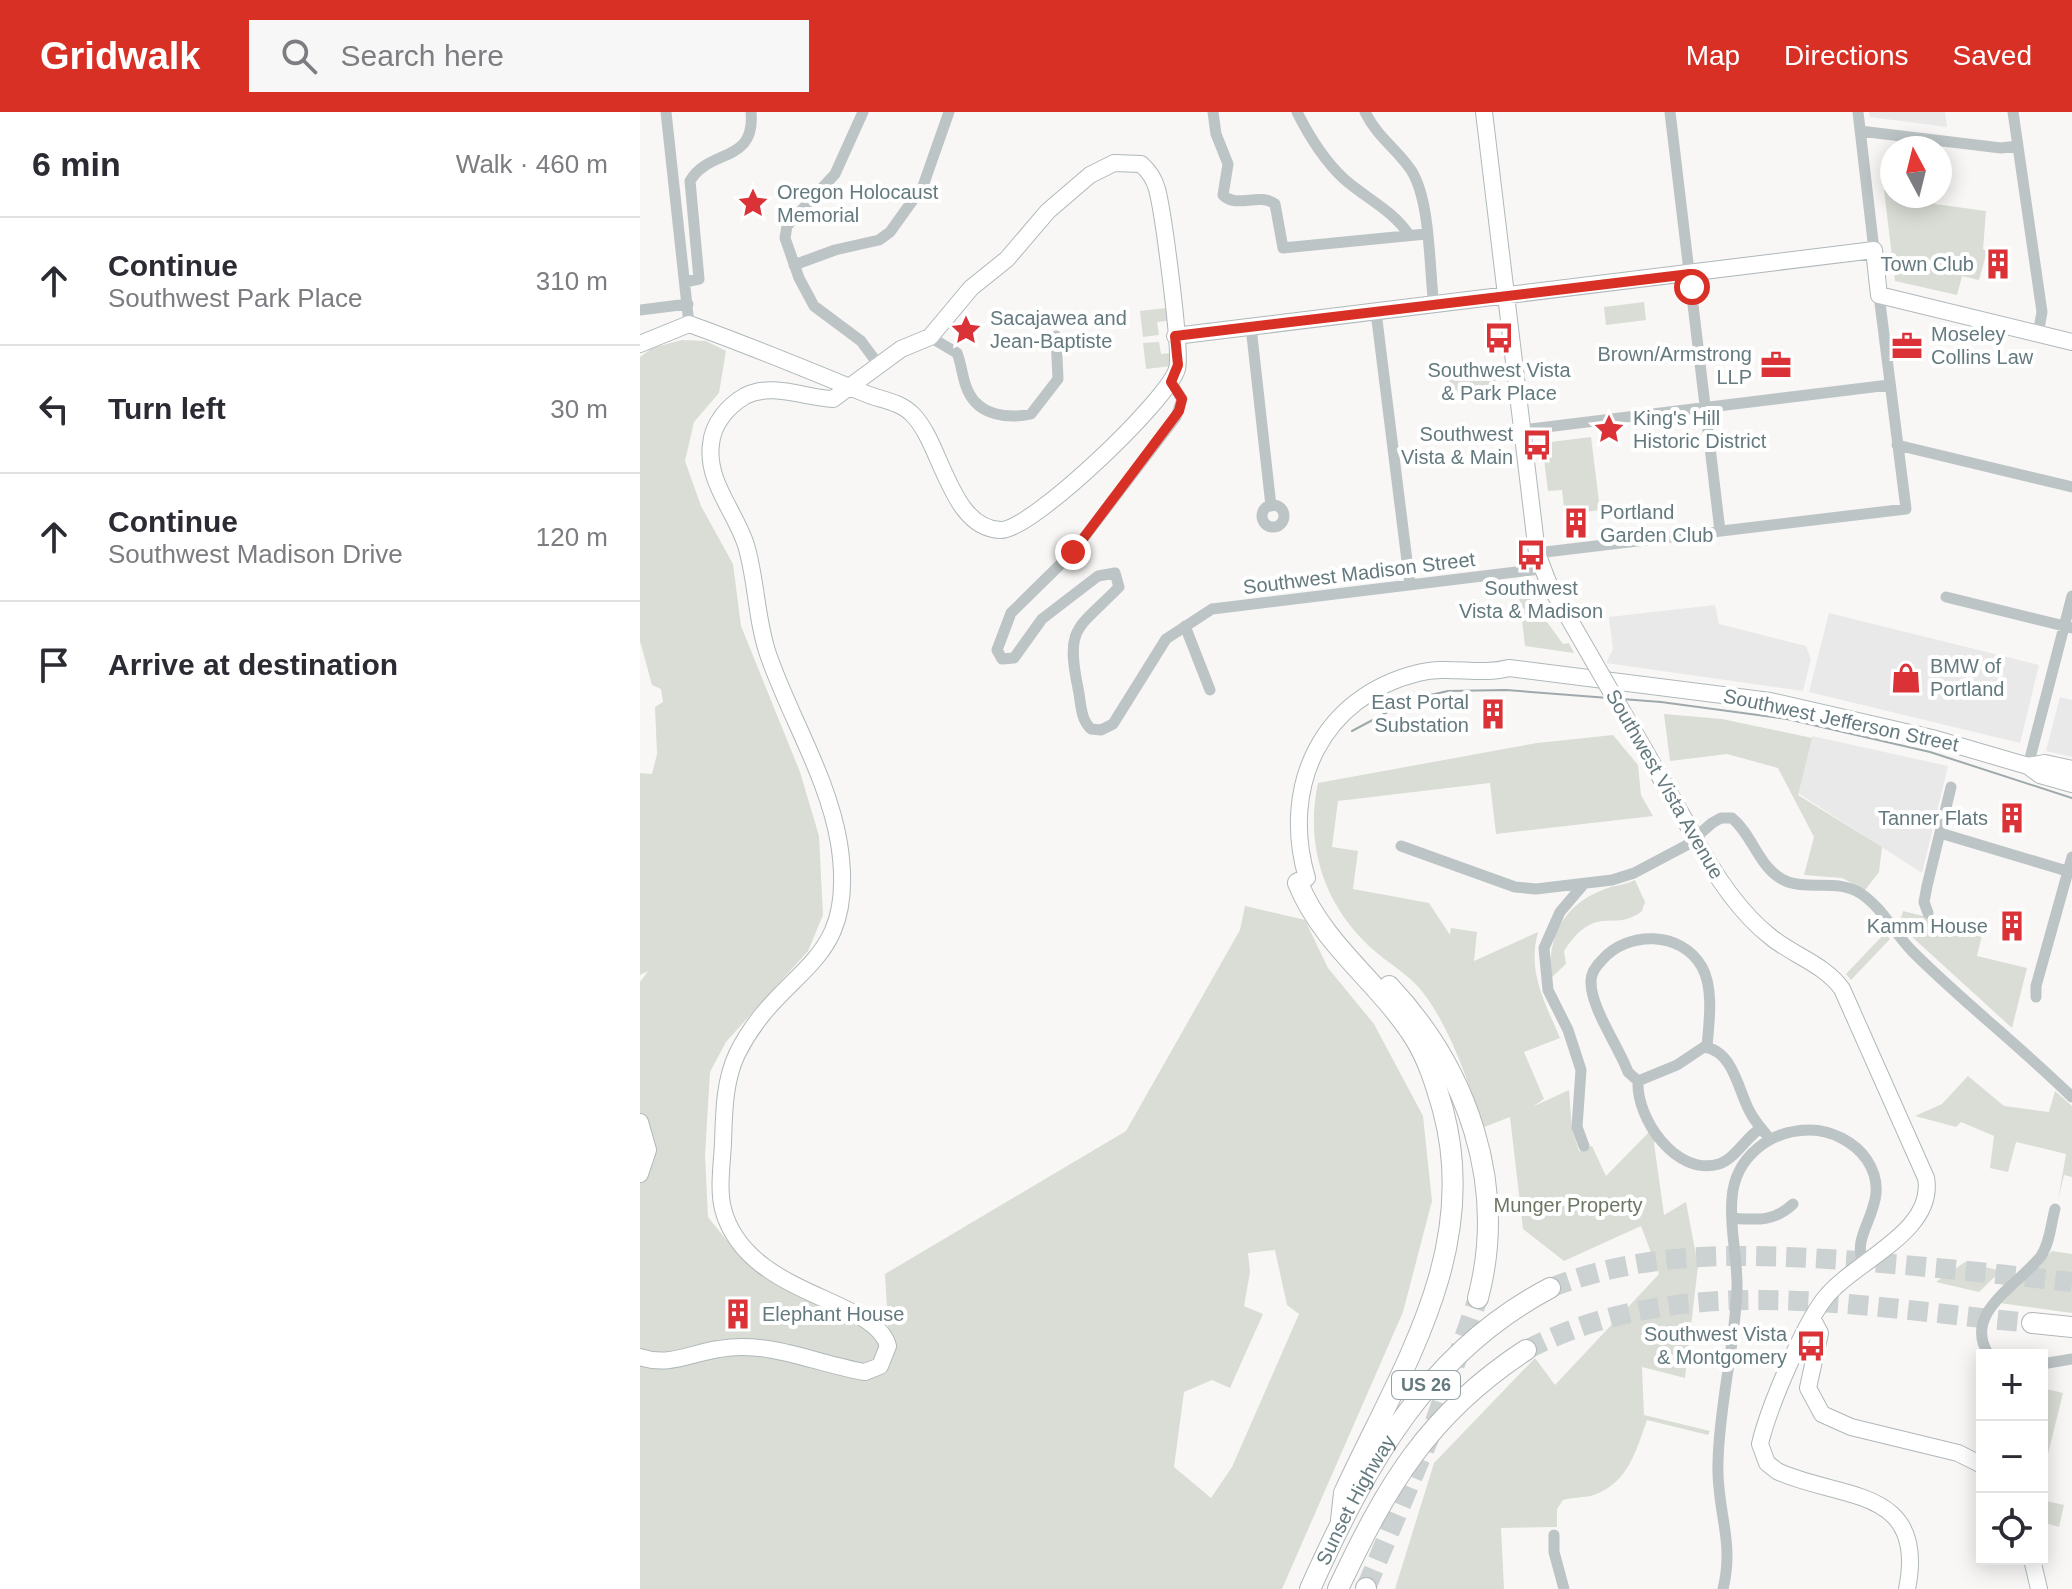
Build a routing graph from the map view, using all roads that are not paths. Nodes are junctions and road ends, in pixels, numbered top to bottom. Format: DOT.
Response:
graph roads {
  1 [pos="666,112"];
  2 [pos="751,112"];
  3 [pos="863,112"];
  4 [pos="949,112"];
  5 [pos="1213,112"];
  6 [pos="1297,112"];
  7 [pos="1365,112"];
  8 [pos="1484,112"];
  9 [pos="1670,112"];
  10 [pos="1858,112"];
  11 [pos="2013,112"];
  12 [pos="1860,131"];
  13 [pos="2018,146"];
  14 [pos="1426,234"];
  15 [pos="1409,235"];
  16 [pos="1874,250"];
  17 [pos="794,265"];
  18 [pos="1690,274"];
  19 [pos="685,282"];
  20 [pos="1879,295"];
  21 [pos="1505,297"];
  22 [pos="688,304"];
  23 [pos="1434,306"];
  24 [pos="640,310"];
  25 [pos="1376,312"];
  26 [pos="689,324"];
  27 [pos="1251,327"];
  28 [pos="2038,334"];
  29 [pos="1056,336"];
  30 [pos="1175,336"];
  31 [pos="930,337"];
  32 [pos="2072,342"];
  33 [pos="640,344"];
  34 [pos="878,364"];
  35 [pos="1171,382"];
  36 [pos="1889,385"];
  37 [pos="848,386"];
  38 [pos="1705,407"];
  39 [pos="1522,430"];
  40 [pos="1897,445"];
  41 [pos="2072,487"];
  42 [pos="1271,506"];
  43 [pos="1720,531"];
  44 [pos="1542,568"];
  45 [pos="1410,585"];
  46 [pos="2072,596"];
  47 [pos="1946,597"];
  48 [pos="1185,626"];
  49 [pos="2068,627"];
  50 [pos="1210,690"];
  51 [pos="2028,766"];
  52 [pos="2072,769"];
  53 [pos="2072,784"];
  54 [pos="1951,787"];
  55 [pos="1940,833"];
  56 [pos="1692,834"];
  57 [pos="1401,846"];
  58 [pos="2072,857"];
  59 [pos="2067,871"];
  60 [pos="1583,885"];
  61 [pos="1305,886"];
  62 [pos="1928,913"];
  63 [pos="2036,997"];
  64 [pos="1707,1046"];
  65 [pos="1638,1081"];
  66 [pos="2072,1097"];
  67 [pos="640,1122"];
  68 [pos="1761,1128"];
  69 [pos="1769,1138"];
  70 [pos="1584,1146"];
  71 [pos="640,1174"];
  72 [pos="1793,1204"];
  73 [pos="2055,1209"];
  74 [pos="1732,1218"];
  75 [pos="1863,1262"];
  76 [pos="1550,1288"];
  77 [pos="1478,1298"];
  78 [pos="1812,1318"];
  79 [pos="2032,1323"];
  80 [pos="2072,1327"];
  81 [pos="1987,1349"];
  82 [pos="1526,1350"];
  83 [pos="640,1357"];
  84 [pos="2072,1359"];
  85 [pos="2048,1363"];
  86 [pos="1976,1462"];
  87 [pos="1341,1520"];
  88 [pos="1554,1535"];
  89 [pos="2033,1565"];
  90 [pos="1310,1589"];
  91 [pos="1338,1589"];
  92 [pos="1564,1589"];
  93 [pos="1723,1589"];
  94 [pos="1907,1589"];
  95 [pos="2039,1589"];
  1 -- 19 [label="street"];
  2 -- 19 [label="street"];
  3 -- 17 [label="street"];
  4 -- 17 [label="street"];
  5 -- 15 [label="street"];
  6 -- 15 [label="street"];
  7 -- 14 [label="street"];
  8 -- 21 [label="street, Southwest Vista Avenue"];
  9 -- 18 [label="street"];
  10 -- 12 [label="street"];
  11 -- 13 [label="street"];
  12 -- 13 [label="street"];
  12 -- 16 [label="street"];
  13 -- 28 [label="street"];
  14 -- 15 [label="street"];
  14 -- 23 [label="street"];
  16 -- 18 [label="street"];
  16 -- 20 [label="street"];
  17 -- 34 [label="street"];
  18 -- 21 [label="street"];
  18 -- 38 [label="street"];
  19 -- 22 [label="street"];
  20 -- 28 [label="street"];
  20 -- 36 [label="street"];
  21 -- 23 [label="street"];
  21 -- 39 [label="street, Southwest Vista Avenue"];
  22 -- 24 [label="street"];
  22 -- 26 [label="street"];
  23 -- 25 [label="street"];
  25 -- 27 [label="street"];
  25 -- 45 [label="street"];
  26 -- 33 [label="street"];
  26 -- 37 [label="street"];
  27 -- 30 [label="street"];
  27 -- 42 [label="street"];
  28 -- 32 [label="street"];
  29 -- 31 [label="street"];
  30 -- 31 [label="street"];
  30 -- 35 [label="street"];
  31 -- 34 [label="street"];
  34 -- 37 [label="street"];
  35 -- 37 [label="street"];
  35 -- 48 [label="street, Southwest Madison Street"];
  36 -- 38 [label="street"];
  36 -- 40 [label="street"];
  37 -- 83 [label="street"];
  38 -- 39 [label="street"];
  38 -- 43 [label="street"];
  39 -- 44 [label="street, Southwest Vista Avenue"];
  40 -- 41 [label="street"];
  40 -- 43 [label="street, Southwest Madison Street"];
  43 -- 44 [label="street, Southwest Madison Street"];
  44 -- 45 [label="street, Southwest Madison Street"];
  44 -- 56 [label="street, Southwest Vista Avenue, bridge"];
  45 -- 48 [label="street, Southwest Madison Street"];
  46 -- 49 [label="street"];
  47 -- 49 [label="street"];
  48 -- 50 [label="street"];
  49 -- 51 [label="street"];
  51 -- 52 [label="street, Southwest Jefferson Street"];
  51 -- 53 [label="street, Southwest Jefferson Street"];
  51 -- 61 [label="street, Southwest Jefferson Street"];
  54 -- 55 [label="street"];
  55 -- 59 [label="street"];
  55 -- 62 [label="street"];
  56 -- 60 [label="street"];
  56 -- 66 [label="street"];
  56 -- 75 [label="street, Southwest Vista Avenue"];
  57 -- 60 [label="street"];
  58 -- 59 [label="street"];
  59 -- 63 [label="street"];
  60 -- 70 [label="street"];
  61 -- 77 [label="highway"];
  61 -- 87 [label="highway"];
  64 -- 65 [label="street"];
  64 -- 65 [label="street"];
  64 -- 68 [label="street"];
  65 -- 68 [label="street"];
  67 -- 71 [label="street"];
  68 -- 69 [label="street"];
  69 -- 74 [label="street"];
  69 -- 75 [label="street"];
  72 -- 74 [label="street"];
  73 -- 81 [label="street"];
  74 -- 93 [label="street"];
  75 -- 78 [label="street, Southwest Vista Avenue"];
  76 -- 87 [label="highway, Sunset Highway / US 26"];
  78 -- 86 [label="street"];
  78 -- 94 [label="street, Southwest Vista Avenue"];
  79 -- 80 [label="highway"];
  82 -- 91 [label="highway, Sunset Highway / US 26"];
  84 -- 85 [label="street"];
  87 -- 90 [label="highway, Sunset Highway / US 26"];
  88 -- 92 [label="street"];
  89 -- 95 [label="street"];
}
